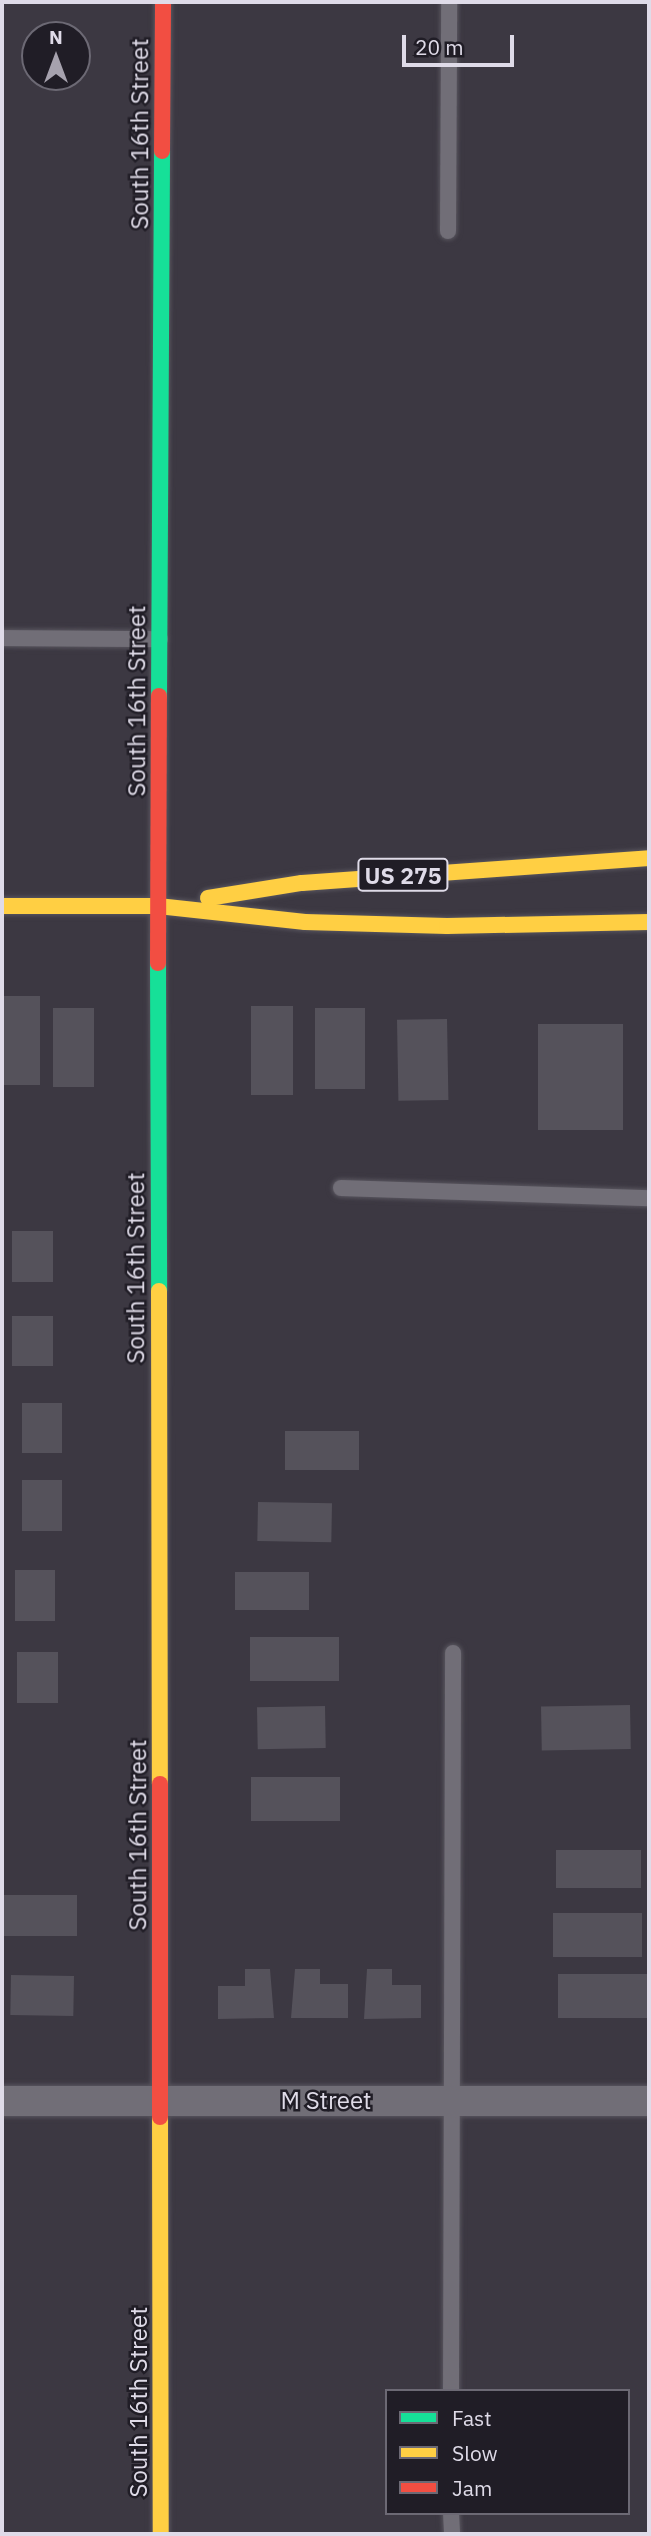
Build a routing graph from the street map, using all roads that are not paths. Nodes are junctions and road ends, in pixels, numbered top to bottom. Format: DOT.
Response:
graph roads {
  1 [pos="163,2"];
  2 [pos="449,2"];
  3 [pos="448,231"];
  4 [pos="2,638"];
  5 [pos="160,639"];
  6 [pos="649,858"];
  7 [pos="2,906"];
  8 [pos="158,906"];
  9 [pos="649,922"];
  10 [pos="341,1188"];
  11 [pos="649,1198"];
  12 [pos="453,1653"];
  13 [pos="2,2101"];
  14 [pos="162,2101"];
  15 [pos="450,2101"];
  16 [pos="649,2101"];
  17 [pos="451,2389"];
  18 [pos="452,2515"];
  19 [pos="161,2534"];
  20 [pos="452,2534"];
  1 -- 5 [label="street, South 16th Street"];
  2 -- 3 [label="lane"];
  4 -- 5 [label="lane"];
  5 -- 8 [label="street, South 16th Street"];
  6 -- 8 [label="street, US 275"];
  7 -- 8 [label="street, US 275"];
  8 -- 9 [label="street, US 275"];
  8 -- 14 [label="street, South 16th Street"];
  10 -- 11 [label="lane"];
  12 -- 15 [label="lane"];
  13 -- 14 [label="street, M Street"];
  14 -- 15 [label="street, M Street"];
  14 -- 19 [label="street, South 16th Street"];
  15 -- 16 [label="street, M Street"];
  15 -- 17 [label="lane"];
  18 -- 20 [label="lane"];
}
